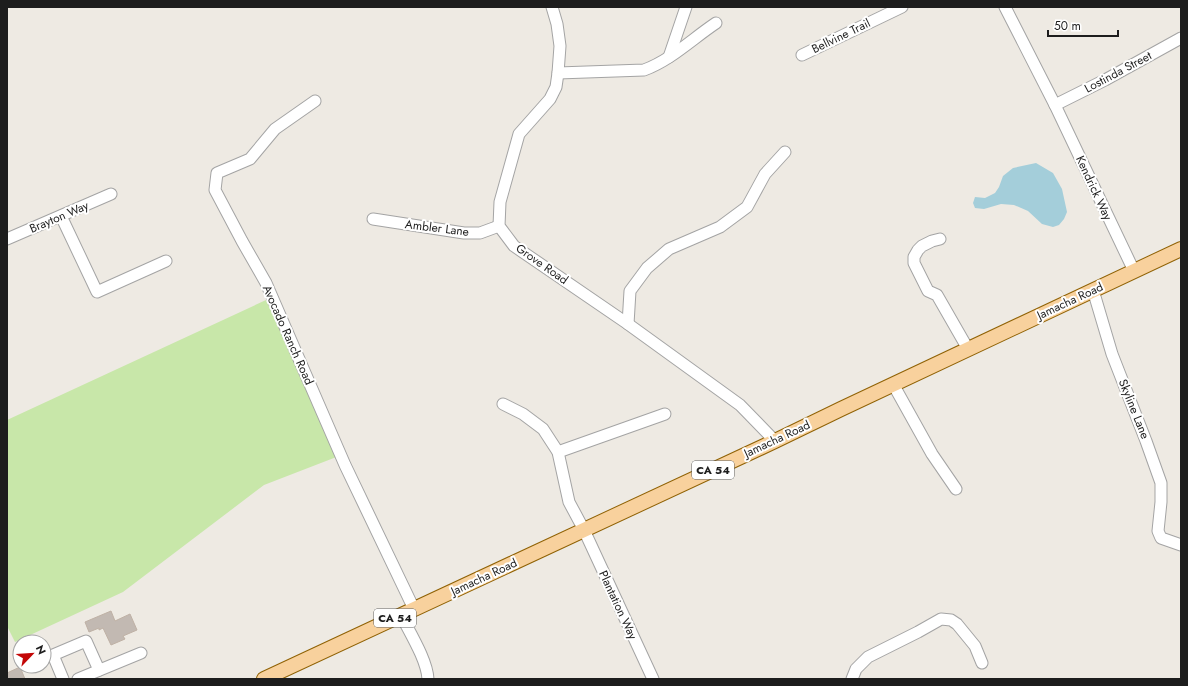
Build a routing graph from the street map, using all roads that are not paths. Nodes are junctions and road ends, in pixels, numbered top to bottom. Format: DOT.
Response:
graph roads {
  1 [pos="552,7"];
  2 [pos="686,7"];
  3 [pos="902,7"];
  4 [pos="1005,7"];
  5 [pos="716,23"];
  6 [pos="1181,38"];
  7 [pos="802,55"];
  8 [pos="668,58"];
  9 [pos="558,73"];
  10 [pos="315,101"];
  11 [pos="1055,105"];
  12 [pos="785,152"];
  13 [pos="111,194"];
  14 [pos="61,216"];
  15 [pos="374,219"];
  16 [pos="500,226"];
  17 [pos="7,239"];
  18 [pos="940,239"];
  19 [pos="1181,249"];
  20 [pos="166,261"];
  21 [pos="1134,271"];
  22 [pos="1092,290"];
  23 [pos="628,324"];
  24 [pos="968,349"];
  25 [pos="893,384"];
  26 [pos="503,404"];
  27 [pos="664,414"];
  28 [pos="775,441"];
  29 [pos="558,452"];
  30 [pos="956,489"];
  31 [pos="584,530"];
  32 [pos="1181,545"];
  33 [pos="414,609"];
  34 [pos="401,615"];
  35 [pos="141,653"];
  36 [pos="982,663"];
  37 [pos="99,670"];
  38 [pos="270,678"];
  39 [pos="63,679"];
  40 [pos="78,679"];
  41 [pos="428,679"];
  42 [pos="653,679"];
  43 [pos="852,679"];
  1 -- 9 [label="street"];
  2 -- 8 [label="street"];
  3 -- 7 [label="street, Bellvine Trail"];
  4 -- 11 [label="street, Kendrick Way"];
  5 -- 8 [label="street"];
  6 -- 11 [label="street, Lostinda Street"];
  8 -- 9 [label="street"];
  9 -- 16 [label="street"];
  10 -- 33 [label="street, Avocado Ranch Road"];
  11 -- 21 [label="street, Kendrick Way"];
  12 -- 23 [label="street"];
  13 -- 14 [label="street, Brayton Way"];
  14 -- 17 [label="street, Brayton Way"];
  14 -- 20 [label="street"];
  15 -- 16 [label="street, Ambler Lane"];
  16 -- 23 [label="street, Grove Road"];
  18 -- 24 [label="street"];
  19 -- 21 [label="main road, Jamacha Road"];
  21 -- 22 [label="main road, Jamacha Road"];
  22 -- 24 [label="main road, Jamacha Road"];
  22 -- 32 [label="street, Skyline Lane"];
  23 -- 28 [label="street, Grove Road"];
  24 -- 25 [label="main road, Jamacha Road"];
  25 -- 28 [label="main road, Jamacha Road / CA 54"];
  25 -- 30 [label="street"];
  26 -- 29 [label="street"];
  27 -- 29 [label="street"];
  28 -- 31 [label="main road, Jamacha Road / CA 54"];
  29 -- 31 [label="street, Plantation Way"];
  31 -- 33 [label="main road, Jamacha Road / CA 54"];
  31 -- 42 [label="street, Plantation Way"];
  33 -- 34 [label="main road, Jamacha Road / CA 54"];
  34 -- 38 [label="main road, Jamacha Road / CA 54"];
  34 -- 41 [label="street"];
  35 -- 37 [label="street"];
  36 -- 43 [label="street"];
  37 -- 39 [label="street"];
  37 -- 40 [label="street"];
}
